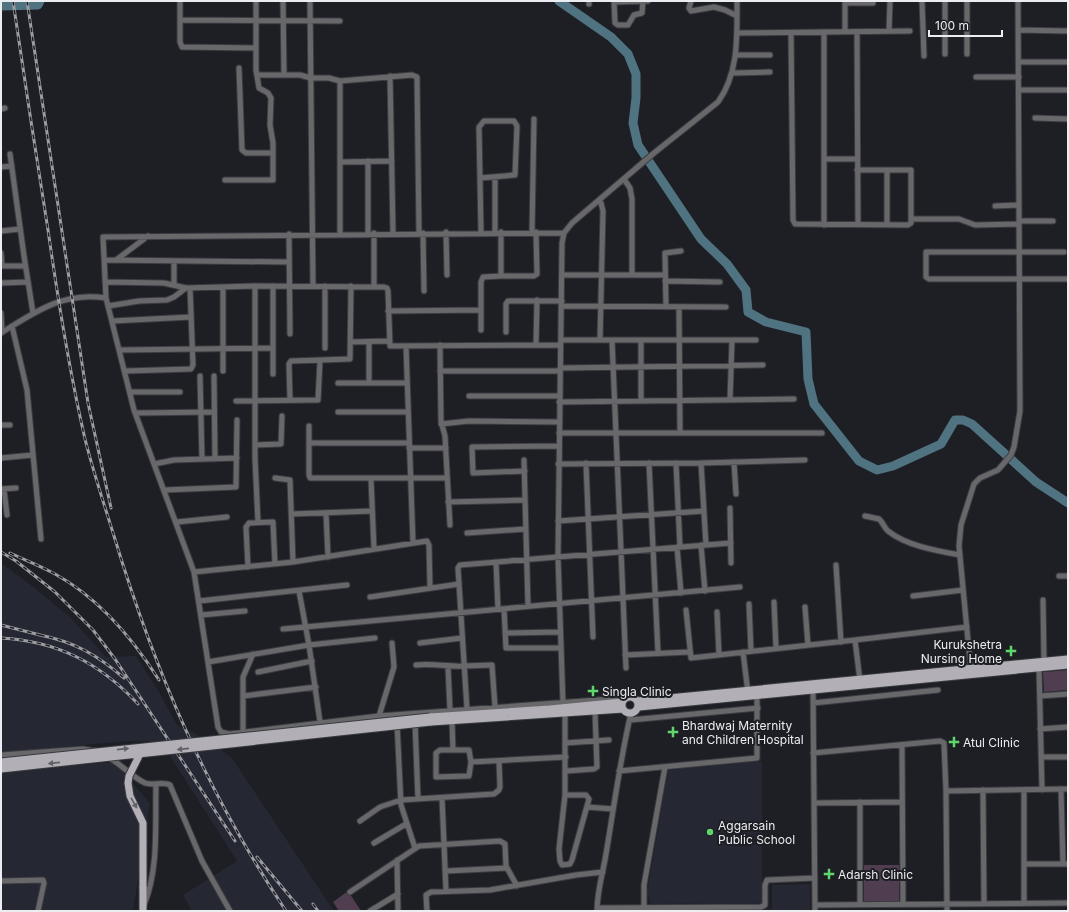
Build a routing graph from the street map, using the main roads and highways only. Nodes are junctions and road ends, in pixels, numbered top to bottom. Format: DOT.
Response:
graph roads {
  1 [pos="1068,659"];
  2 [pos="1068,665"];
  3 [pos="971,671"];
  4 [pos="813,687"];
  5 [pos="748,693"];
  6 [pos="623,703"];
  7 [pos="638,704"];
  8 [pos="564,708"];
  9 [pos="431,720"];
  10 [pos="140,754"];
  11 [pos="1,762"];
  12 [pos="1,769"];
  13 [pos="143,909"];
  1 -- 3 [label="main road"];
  2 -- 3 [label="main road"];
  3 -- 4 [label="main road"];
  4 -- 5 [label="main road"];
  4 -- 5 [label="main road"];
  5 -- 7 [label="main road"];
  6 -- 7 [label="main road"];
  6 -- 7 [label="main road"];
  6 -- 8 [label="main road"];
  6 -- 8 [label="main road"];
  8 -- 9 [label="main road"];
  8 -- 9 [label="main road"];
  9 -- 10 [label="main road, one-way, bridge"];
  11 -- 9 [label="main road, one-way, bridge"];
  10 -- 12 [label="main road, one-way, bridge"];
  10 -- 13 [label="main road, one-way, bridge"];
}
